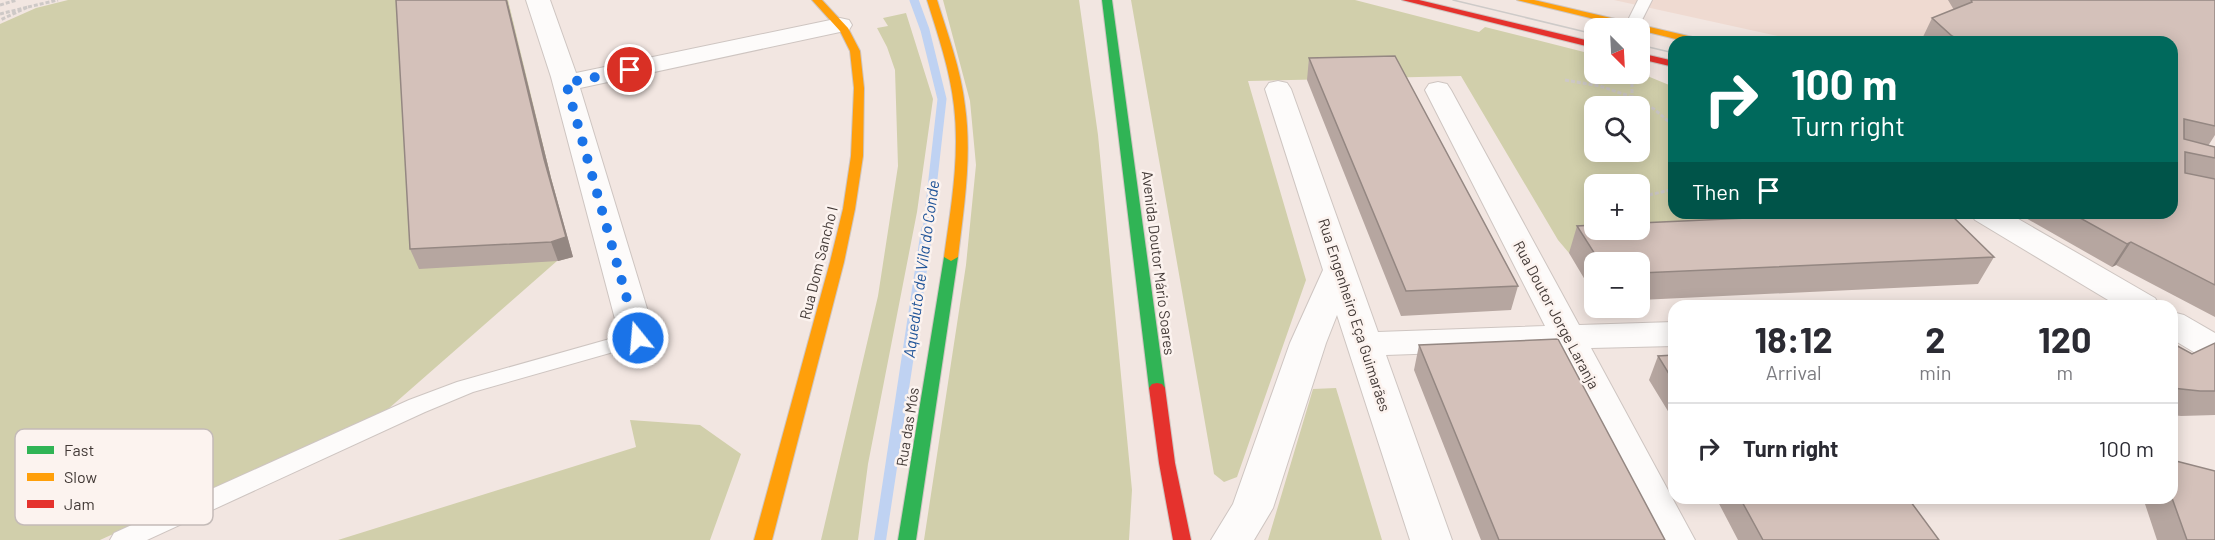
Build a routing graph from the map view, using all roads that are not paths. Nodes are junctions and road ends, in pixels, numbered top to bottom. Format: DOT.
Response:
graph roads {
  1 [pos="538,0"];
  2 [pos="817,0"];
  3 [pos="932,0"];
  4 [pos="1107,0"];
  5 [pos="1407,0"];
  6 [pos="1522,0"];
  7 [pos="1645,0"];
  8 [pos="1598,18"];
  9 [pos="1636,18"];
  10 [pos="840,25"];
  11 [pos="1650,30"];
  12 [pos="1675,36"];
  13 [pos="1584,43"];
  14 [pos="1650,58"];
  15 [pos="1668,63"];
  16 [pos="566,83"];
  17 [pos="1278,90"];
  18 [pos="1438,90"];
  19 [pos="1996,219"];
  20 [pos="1340,268"];
  21 [pos="2133,300"];
  22 [pos="2178,327"];
  23 [pos="1668,333"];
  24 [pos="2178,337"];
  25 [pos="638,338"];
  26 [pos="1568,338"];
  27 [pos="1363,344"];
  28 [pos="2215,350"];
  29 [pos="213,499"];
  30 [pos="156,525"];
  31 [pos="1179,536"];
  32 [pos="123,540"];
  33 [pos="763,540"];
  34 [pos="907,540"];
  35 [pos="1232,540"];
  36 [pos="1431,540"];
  37 [pos="1674,540"];
  1 -- 16 [label="street"];
  2 -- 10 [label="street, Rua Dom Sancho I"];
  3 -- 34 [label="street, Rua das Mós"];
  4 -- 31 [label="street, Avenida Doutor Mário Soares"];
  5 -- 13 [label="street"];
  6 -- 8 [label="street"];
  7 -- 9 [label="lane"];
  10 -- 16 [label="street"];
  10 -- 33 [label="street, Rua Dom Sancho I"];
  11 -- 12 [label="street"];
  14 -- 15 [label="street"];
  16 -- 25 [label="street"];
  17 -- 20 [label="street, Rua Engenheiro Eça Guimarães"];
  18 -- 26 [label="street, Rua Doutor Jorge Laranja"];
  19 -- 21 [label="street"];
  20 -- 27 [label="street, Rua Engenheiro Eça Guimarães"];
  20 -- 35 [label="street"];
  22 -- 28 [label="street"];
  23 -- 26 [label="street"];
  24 -- 28 [label="street"];
  25 -- 29 [label="lane"];
  26 -- 27 [label="street"];
  26 -- 37 [label="street, Rua Doutor Jorge Laranja"];
  27 -- 36 [label="street, Rua Engenheiro Eça Guimarães"];
  30 -- 32 [label="lane"];
}
